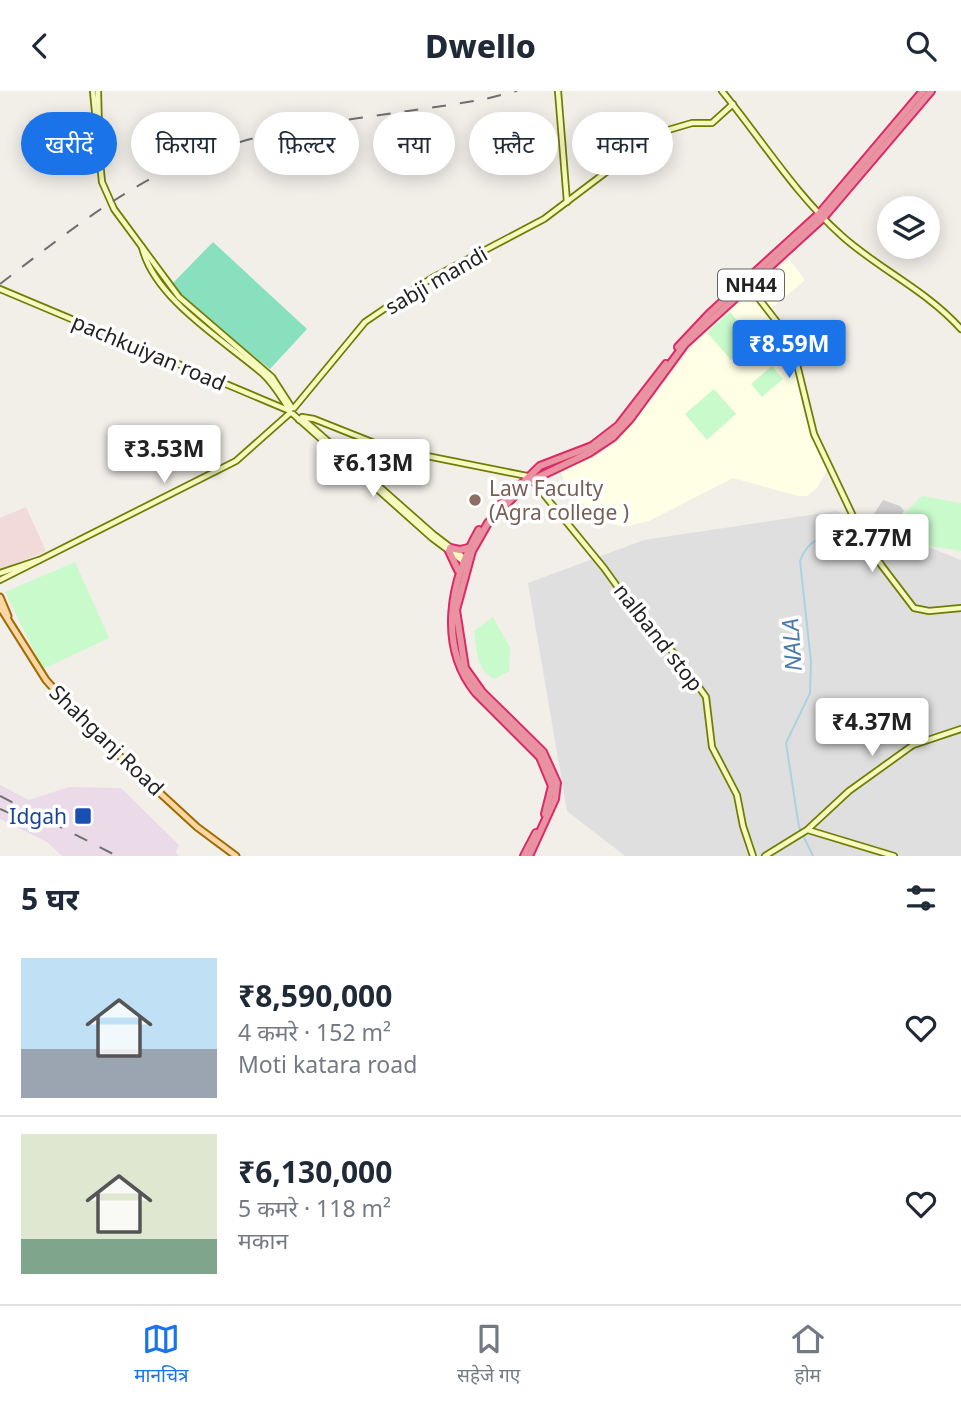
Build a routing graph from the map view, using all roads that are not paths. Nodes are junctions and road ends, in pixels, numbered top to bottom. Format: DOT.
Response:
graph roads {
  1 [pos="95,91"];
  2 [pos="558,91"];
  3 [pos="722,91"];
  4 [pos="923,91"];
  5 [pos="931,91"];
  6 [pos="733,104"];
  7 [pos="567,203"];
  8 [pos="821,216"];
  9 [pos="749,286"];
  10 [pos="0,289"];
  11 [pos="961,329"];
  12 [pos="292,411"];
  13 [pos="300,419"];
  14 [pos="562,462"];
  15 [pos="529,478"];
  16 [pos="470,547"];
  17 [pos="449,550"];
  18 [pos="40,559"];
  19 [pos="466,561"];
  20 [pos="459,572"];
  21 [pos="0,573"];
  22 [pos="0,580"];
  23 [pos="0,597"];
  24 [pos="0,607"];
  25 [pos="961,608"];
  26 [pos="8,617"];
  27 [pos="961,729"];
  28 [pos="805,831"];
  29 [pos="236,856"];
  30 [pos="527,856"];
  31 [pos="753,856"];
  32 [pos="765,856"];
  33 [pos="894,856"];
  1 -- 12 [label="street"];
  2 -- 7 [label="street"];
  3 -- 6 [label="street"];
  4 -- 8 [label="highway, NH44"];
  5 -- 8 [label="highway, NH44"];
  6 -- 7 [label="street, sabji mandi"];
  6 -- 8 [label="street"];
  7 -- 12 [label="street, sabji mandi"];
  8 -- 9 [label="highway, NH44"];
  8 -- 11 [label="street"];
  8 -- 14 [label="highway, NH44"];
  9 -- 14 [label="highway, NH44"];
  9 -- 25 [label="street"];
  10 -- 12 [label="street, pachkuiyan road"];
  12 -- 13 [label="street"];
  12 -- 18 [label="street, sabji mandi"];
  13 -- 15 [label="street"];
  13 -- 17 [label="street"];
  14 -- 15 [label="highway, NH44"];
  15 -- 16 [label="highway, NH44"];
  15 -- 19 [label="highway, NH44"];
  15 -- 31 [label="street, nalband stop"];
  16 -- 17 [label="highway"];
  16 -- 19 [label="highway, NH44"];
  17 -- 19 [label="street"];
  17 -- 20 [label="highway"];
  18 -- 21 [label="street"];
  18 -- 22 [label="street"];
  19 -- 20 [label="highway, NH44"];
  19 -- 30 [label="highway, NH44"];
  20 -- 30 [label="highway, NH44"];
  23 -- 26 [label="main road"];
  24 -- 26 [label="main road, Shahganj Road"];
  26 -- 29 [label="main road, Shahganj Road"];
  27 -- 28 [label="street"];
  28 -- 32 [label="street"];
  28 -- 33 [label="street"];
}
